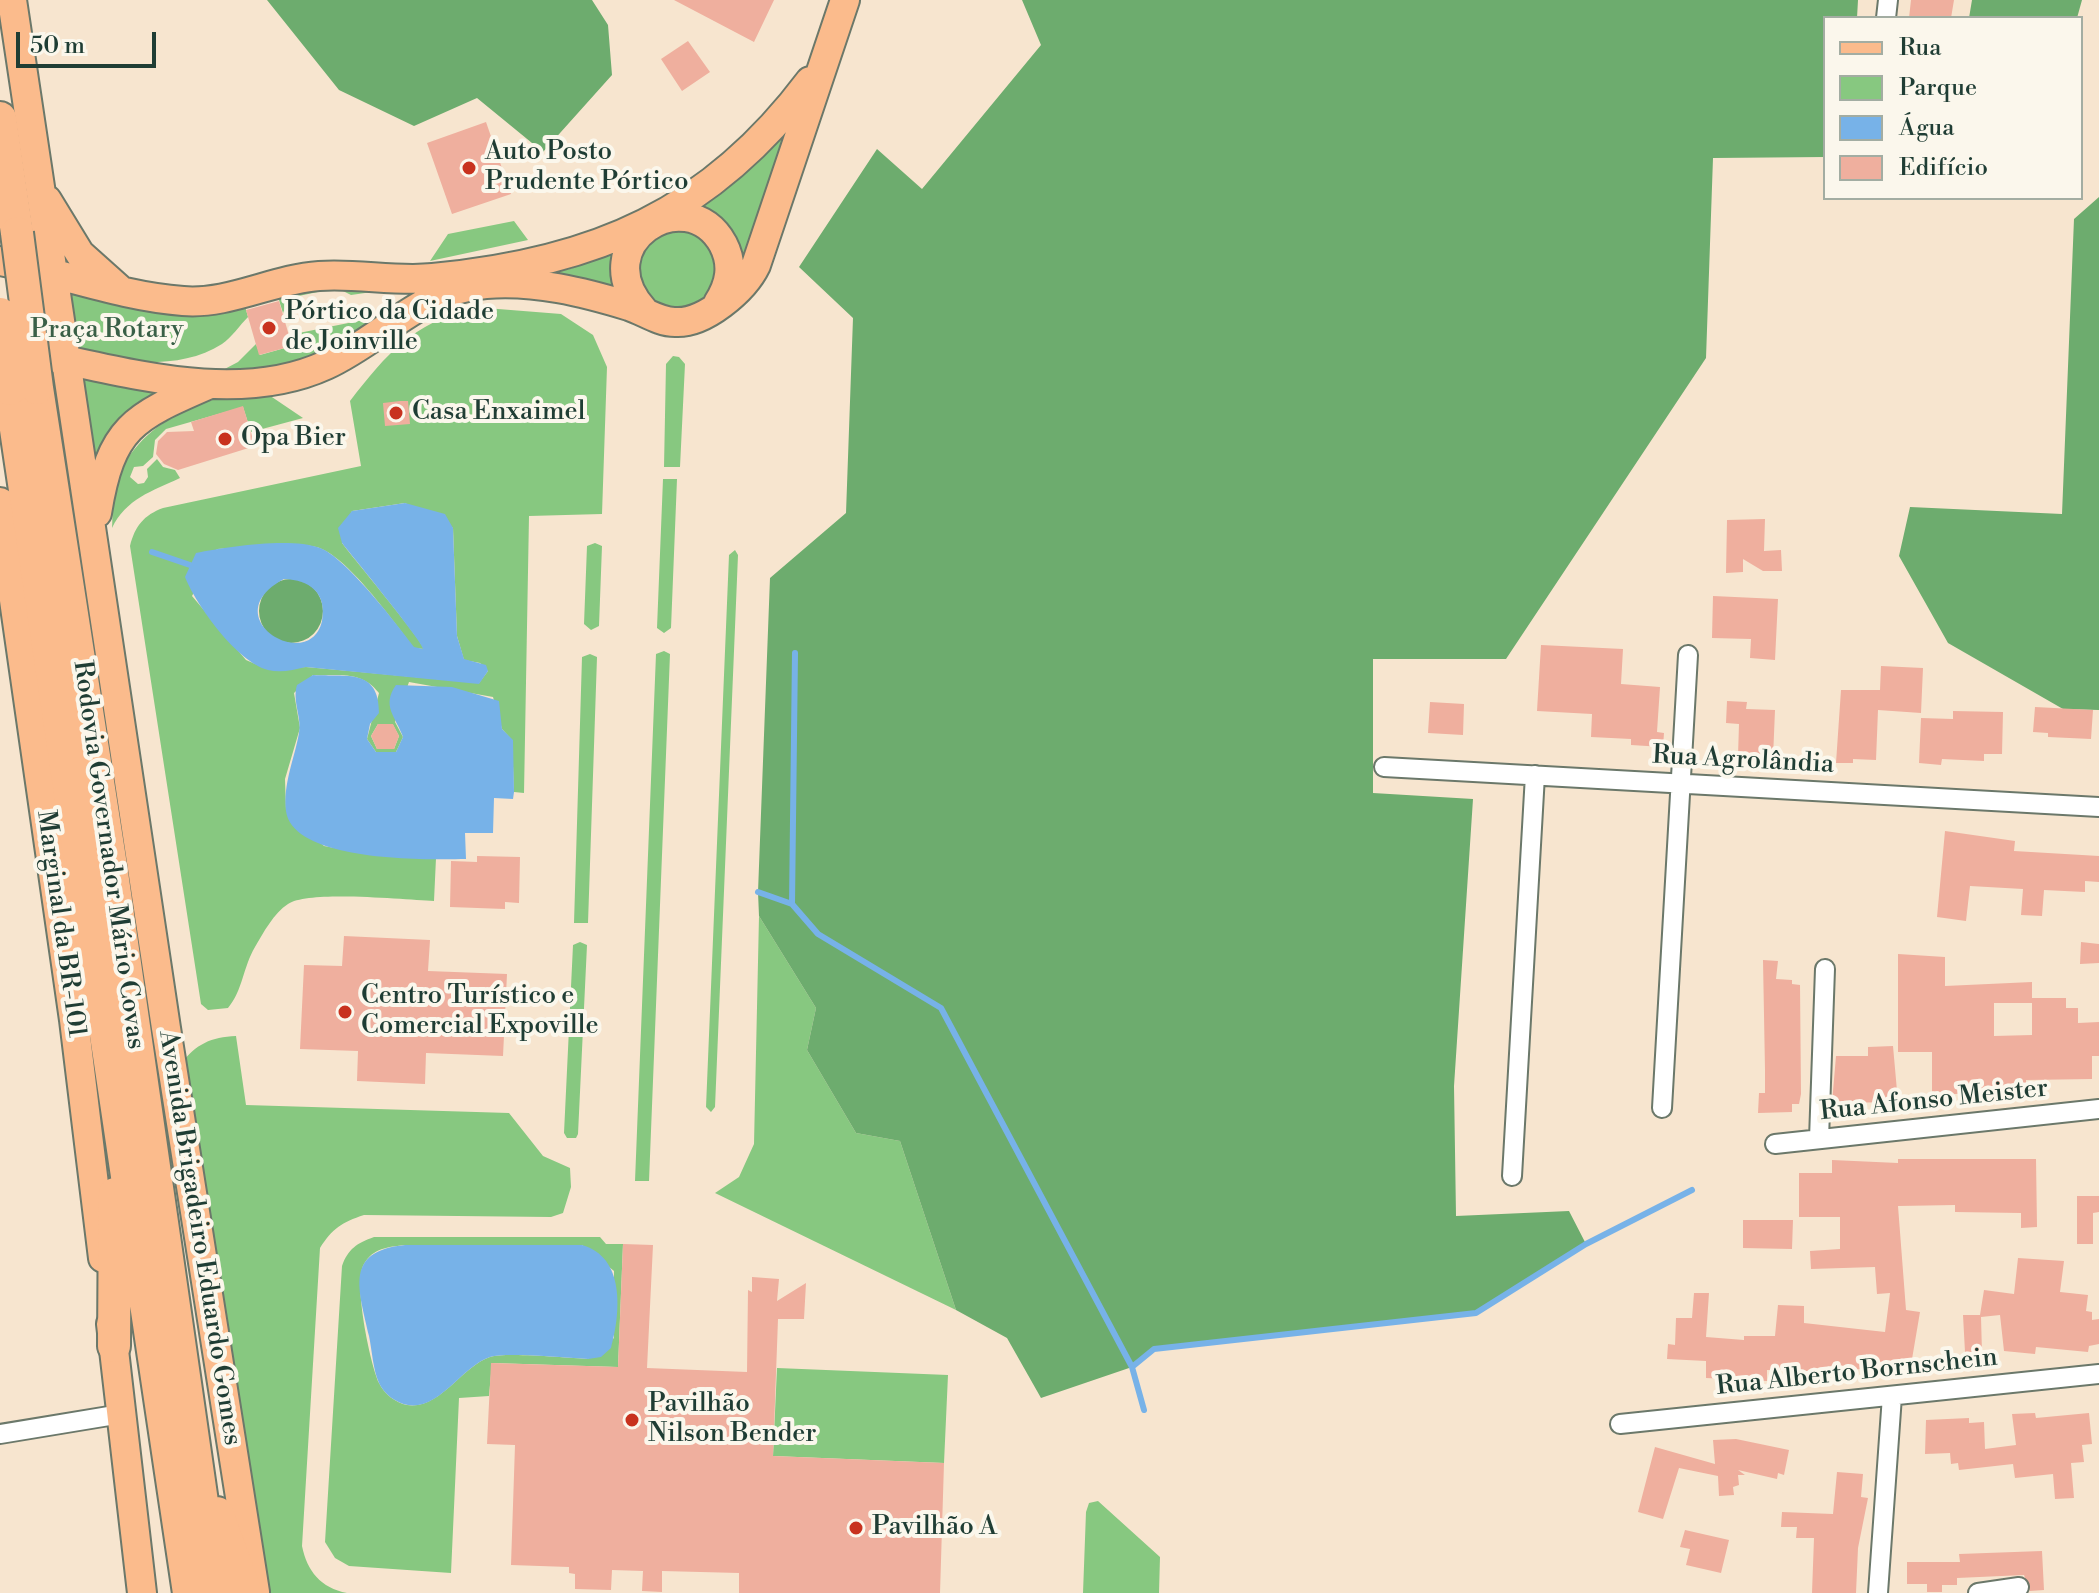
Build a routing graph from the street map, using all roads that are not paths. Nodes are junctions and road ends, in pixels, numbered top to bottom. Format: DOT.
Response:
graph roads {
  1 [pos="12,0"];
  2 [pos="845,0"];
  3 [pos="823,64"];
  4 [pos="0,118"];
  5 [pos="38,183"];
  6 [pos="652,223"];
  7 [pos="8,265"];
  8 [pos="55,289"];
  9 [pos="128,295"];
  10 [pos="718,303"];
  11 [pos="644,311"];
  12 [pos="0,314"];
  13 [pos="1,346"];
  14 [pos="67,360"];
  15 [pos="210,384"];
  16 [pos="24,388"];
  17 [pos="0,502"];
  18 [pos="93,538"];
  19 [pos="1688,655"];
  20 [pos="1384,767"];
  21 [pos="1535,775"];
  22 [pos="1681,784"];
  23 [pos="2099,807"];
  24 [pos="1825,969"];
  25 [pos="115,1091"];
  26 [pos="1662,1108"];
  27 [pos="2099,1109"];
  28 [pos="1819,1139"];
  29 [pos="1775,1144"];
  30 [pos="1512,1176"];
  31 [pos="114,1346"];
  32 [pos="2099,1374"];
  33 [pos="1892,1396"];
  34 [pos="121,1414"];
  35 [pos="1620,1424"];
  36 [pos="0,1434"];
  37 [pos="194,1444"];
  38 [pos="2019,1587"];
  39 [pos="142,1593"];
  40 [pos="189,1593"];
  41 [pos="215,1593"];
  42 [pos="246,1593"];
  43 [pos="255,1593"];
  44 [pos="1878,1593"];
  45 [pos="1978,1593"];
  1 -- 5 [label="main road"];
  2 -- 3 [label="main road"];
  3 -- 6 [label="main road"];
  3 -- 10 [label="main road"];
  4 -- 16 [label="highway, Rodovia Governador Mário Covas, bridge"];
  5 -- 8 [label="main road"];
  5 -- 9 [label="main road"];
  6 -- 9 [label="main road"];
  6 -- 10 [label="main road"];
  6 -- 11 [label="main road"];
  7 -- 8 [label="main road"];
  8 -- 9 [label="main road"];
  8 -- 13 [label="main road"];
  8 -- 14 [label="main road"];
  10 -- 11 [label="main road"];
  11 -- 15 [label="main road"];
  12 -- 16 [label="highway, Rodovia Governador Mário Covas, bridge"];
  13 -- 14 [label="main road"];
  14 -- 15 [label="main road"];
  14 -- 18 [label="main road, Avenida Brigadeiro Eduardo Gomes"];
  15 -- 18 [label="main road"];
  16 -- 25 [label="highway, Rodovia Governador Mário Covas"];
  16 -- 37 [label="highway, Rodovia Governador Mário Covas"];
  17 -- 31 [label="main road, Marginal da BR-101"];
  18 -- 43 [label="main road, Avenida Brigadeiro Eduardo Gomes"];
  19 -- 22 [label="street"];
  20 -- 21 [label="street, Rua Agrolândia"];
  21 -- 22 [label="street, Rua Agrolândia"];
  21 -- 30 [label="street"];
  22 -- 23 [label="street, Rua Agrolândia"];
  22 -- 26 [label="street"];
  24 -- 28 [label="street"];
  25 -- 31 [label="highway"];
  25 -- 40 [label="highway, Rodovia Governador Mário Covas"];
  27 -- 28 [label="street, Rua Afonso Meister"];
  28 -- 29 [label="street, Rua Afonso Meister"];
  31 -- 34 [label="main road, Marginal da BR-101"];
  32 -- 33 [label="street, Rua Alberto Bornschein"];
  33 -- 35 [label="street, Rua Alberto Bornschein"];
  33 -- 44 [label="street"];
  34 -- 36 [label="street"];
  34 -- 39 [label="main road, Marginal da BR-101"];
  37 -- 41 [label="highway, Rodovia Governador Mário Covas"];
  37 -- 42 [label="highway"];
  38 -- 45 [label="street"];
}
